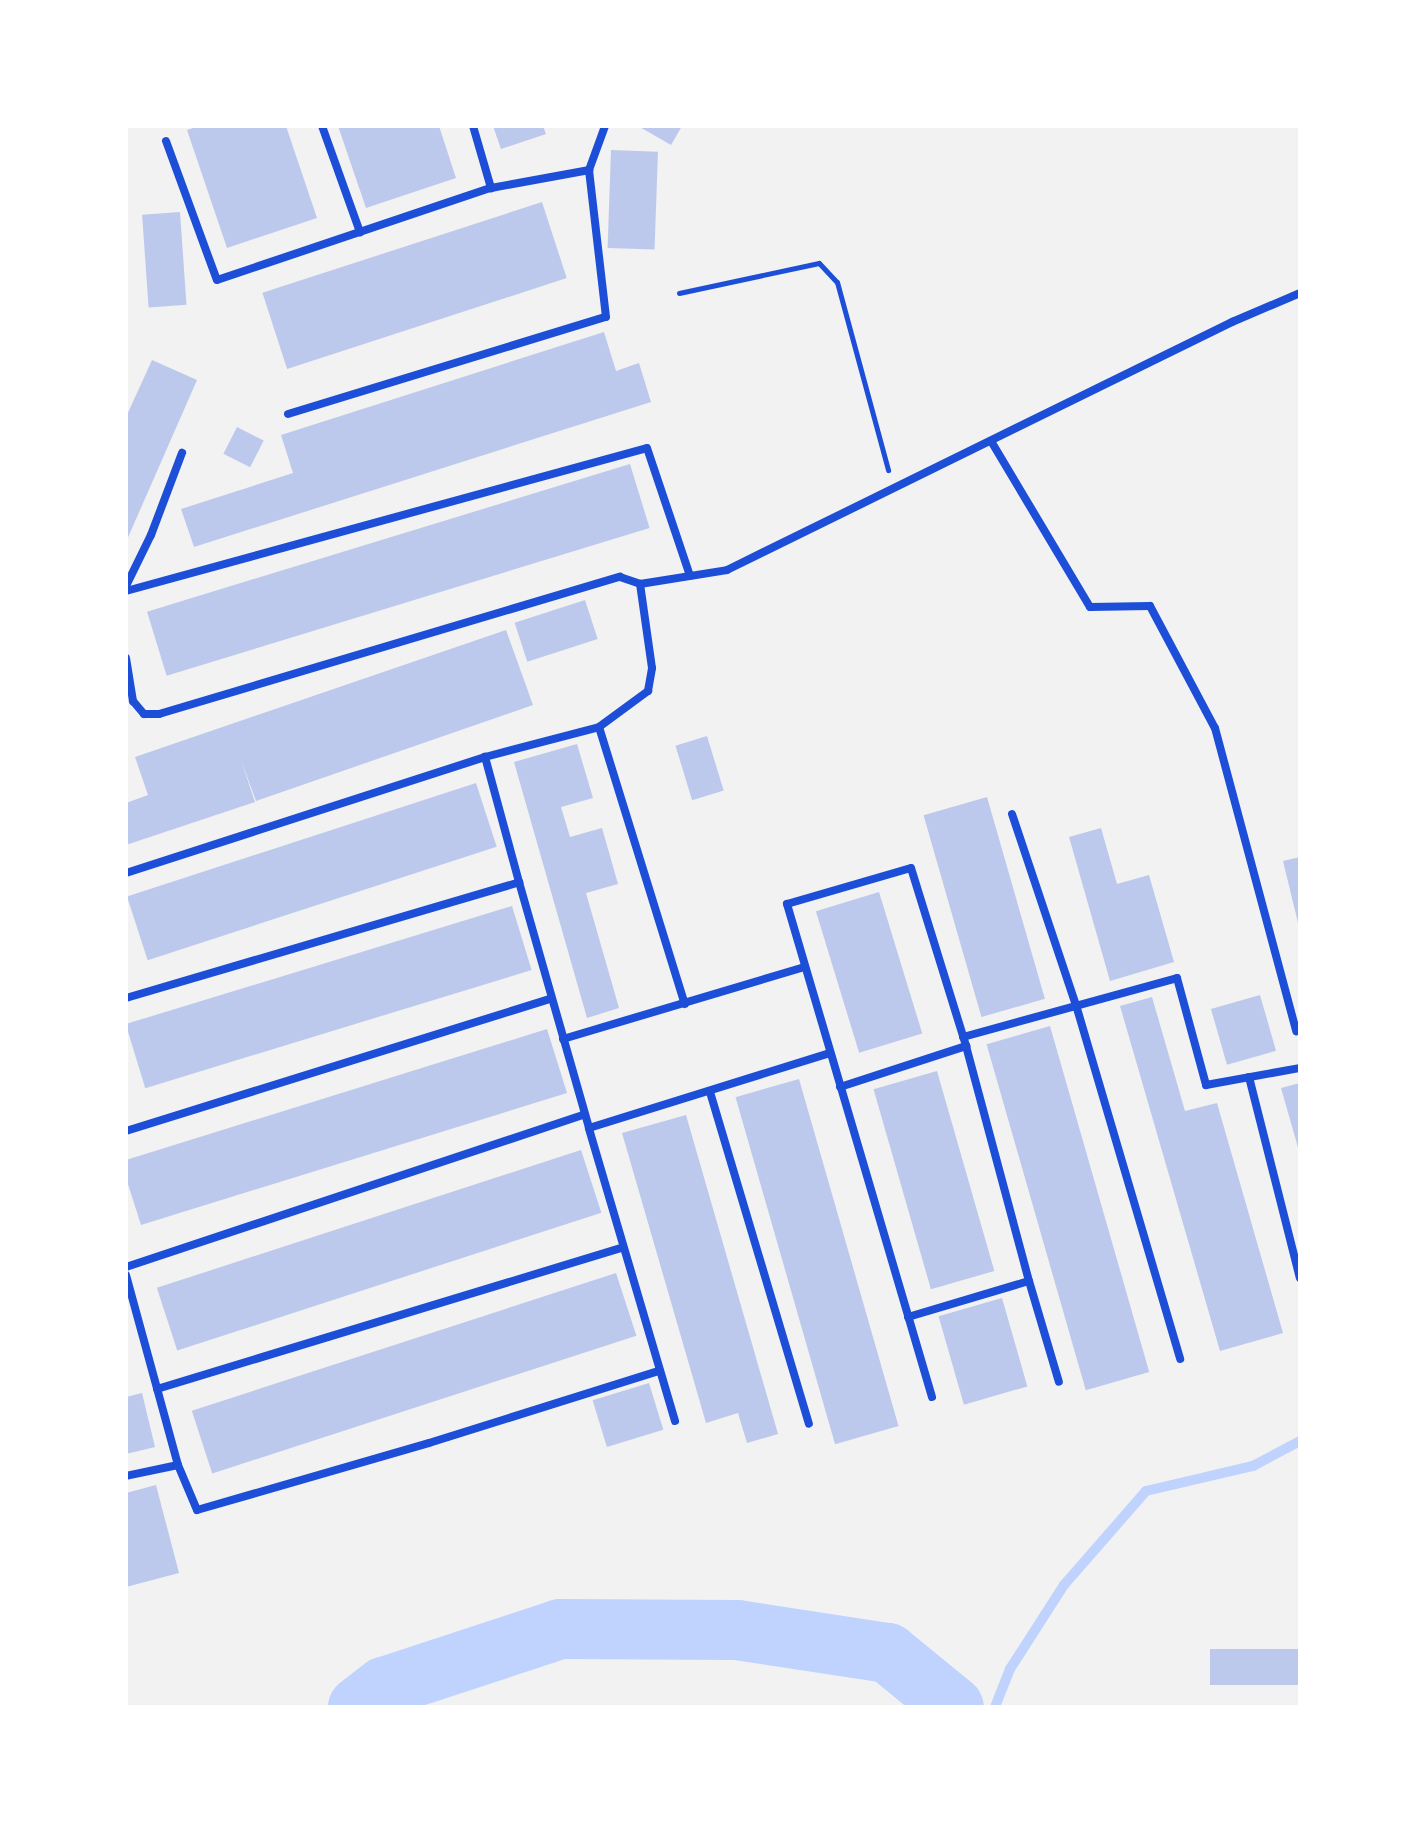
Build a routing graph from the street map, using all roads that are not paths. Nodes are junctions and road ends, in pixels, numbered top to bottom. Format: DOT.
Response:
graph roads {
  1 [pos="322,126"];
  2 [pos="473,126"];
  3 [pos="605,126"];
  4 [pos="166,141"];
  5 [pos="589,170"];
  6 [pos="491,188"];
  7 [pos="360,232"];
  8 [pos="1300,293"];
  9 [pos="288,414"];
  10 [pos="991,441"];
  11 [pos="182,453"];
  12 [pos="690,576"];
  13 [pos="640,584"];
  14 [pos="126,589"];
  15 [pos="126,658"];
  16 [pos="599,727"];
  17 [pos="485,757"];
  18 [pos="1012,814"];
  19 [pos="126,873"];
  20 [pos="519,882"];
  21 [pos="805,967"];
  22 [pos="126,998"];
  23 [pos="551,999"];
  24 [pos="685,1004"];
  25 [pos="1076,1005"];
  26 [pos="1296,1031"];
  27 [pos="563,1039"];
  28 [pos="964,1042"];
  29 [pos="830,1053"];
  30 [pos="1300,1068"];
  31 [pos="1249,1077"];
  32 [pos="840,1087"];
  33 [pos="710,1092"];
  34 [pos="584,1115"];
  35 [pos="589,1128"];
  36 [pos="126,1131"];
  37 [pos="623,1247"];
  38 [pos="126,1267"];
  39 [pos="126,1275"];
  40 [pos="1300,1278"];
  41 [pos="1029,1281"];
  42 [pos="908,1317"];
  43 [pos="1180,1359"];
  44 [pos="659,1371"];
  45 [pos="1059,1382"];
  46 [pos="157,1389"];
  47 [pos="932,1397"];
  48 [pos="675,1421"];
  49 [pos="809,1424"];
  50 [pos="178,1465"];
  51 [pos="126,1476"];
  1 -- 7 [label="street"];
  2 -- 6 [label="street"];
  3 -- 5 [label="street"];
  4 -- 7 [label="street"];
  5 -- 6 [label="street"];
  5 -- 9 [label="street"];
  6 -- 7 [label="street"];
  8 -- 10 [label="street"];
  10 -- 12 [label="street"];
  10 -- 26 [label="street"];
  11 -- 14 [label="street"];
  12 -- 13 [label="street"];
  12 -- 14 [label="street"];
  13 -- 15 [label="street"];
  13 -- 16 [label="street"];
  16 -- 17 [label="street"];
  16 -- 24 [label="street"];
  17 -- 19 [label="street"];
  17 -- 20 [label="street"];
  18 -- 25 [label="street"];
  20 -- 22 [label="street"];
  20 -- 23 [label="street"];
  21 -- 24 [label="street"];
  21 -- 28 [label="street"];
  21 -- 29 [label="street"];
  23 -- 27 [label="street"];
  23 -- 36 [label="street"];
  24 -- 27 [label="street"];
  25 -- 28 [label="street"];
  25 -- 31 [label="street"];
  25 -- 43 [label="street"];
  27 -- 34 [label="street"];
  28 -- 32 [label="street"];
  28 -- 41 [label="street"];
  29 -- 32 [label="street"];
  29 -- 33 [label="street"];
  30 -- 31 [label="street"];
  31 -- 40 [label="street"];
  32 -- 42 [label="street"];
  33 -- 35 [label="street"];
  33 -- 49 [label="street"];
  34 -- 35 [label="street"];
  34 -- 38 [label="street"];
  35 -- 37 [label="street"];
  37 -- 44 [label="street"];
  37 -- 46 [label="street"];
  39 -- 46 [label="street"];
  41 -- 42 [label="street"];
  41 -- 45 [label="street"];
  42 -- 47 [label="street"];
  44 -- 48 [label="street"];
  44 -- 50 [label="street"];
  46 -- 50 [label="street"];
  50 -- 51 [label="street"];
}
